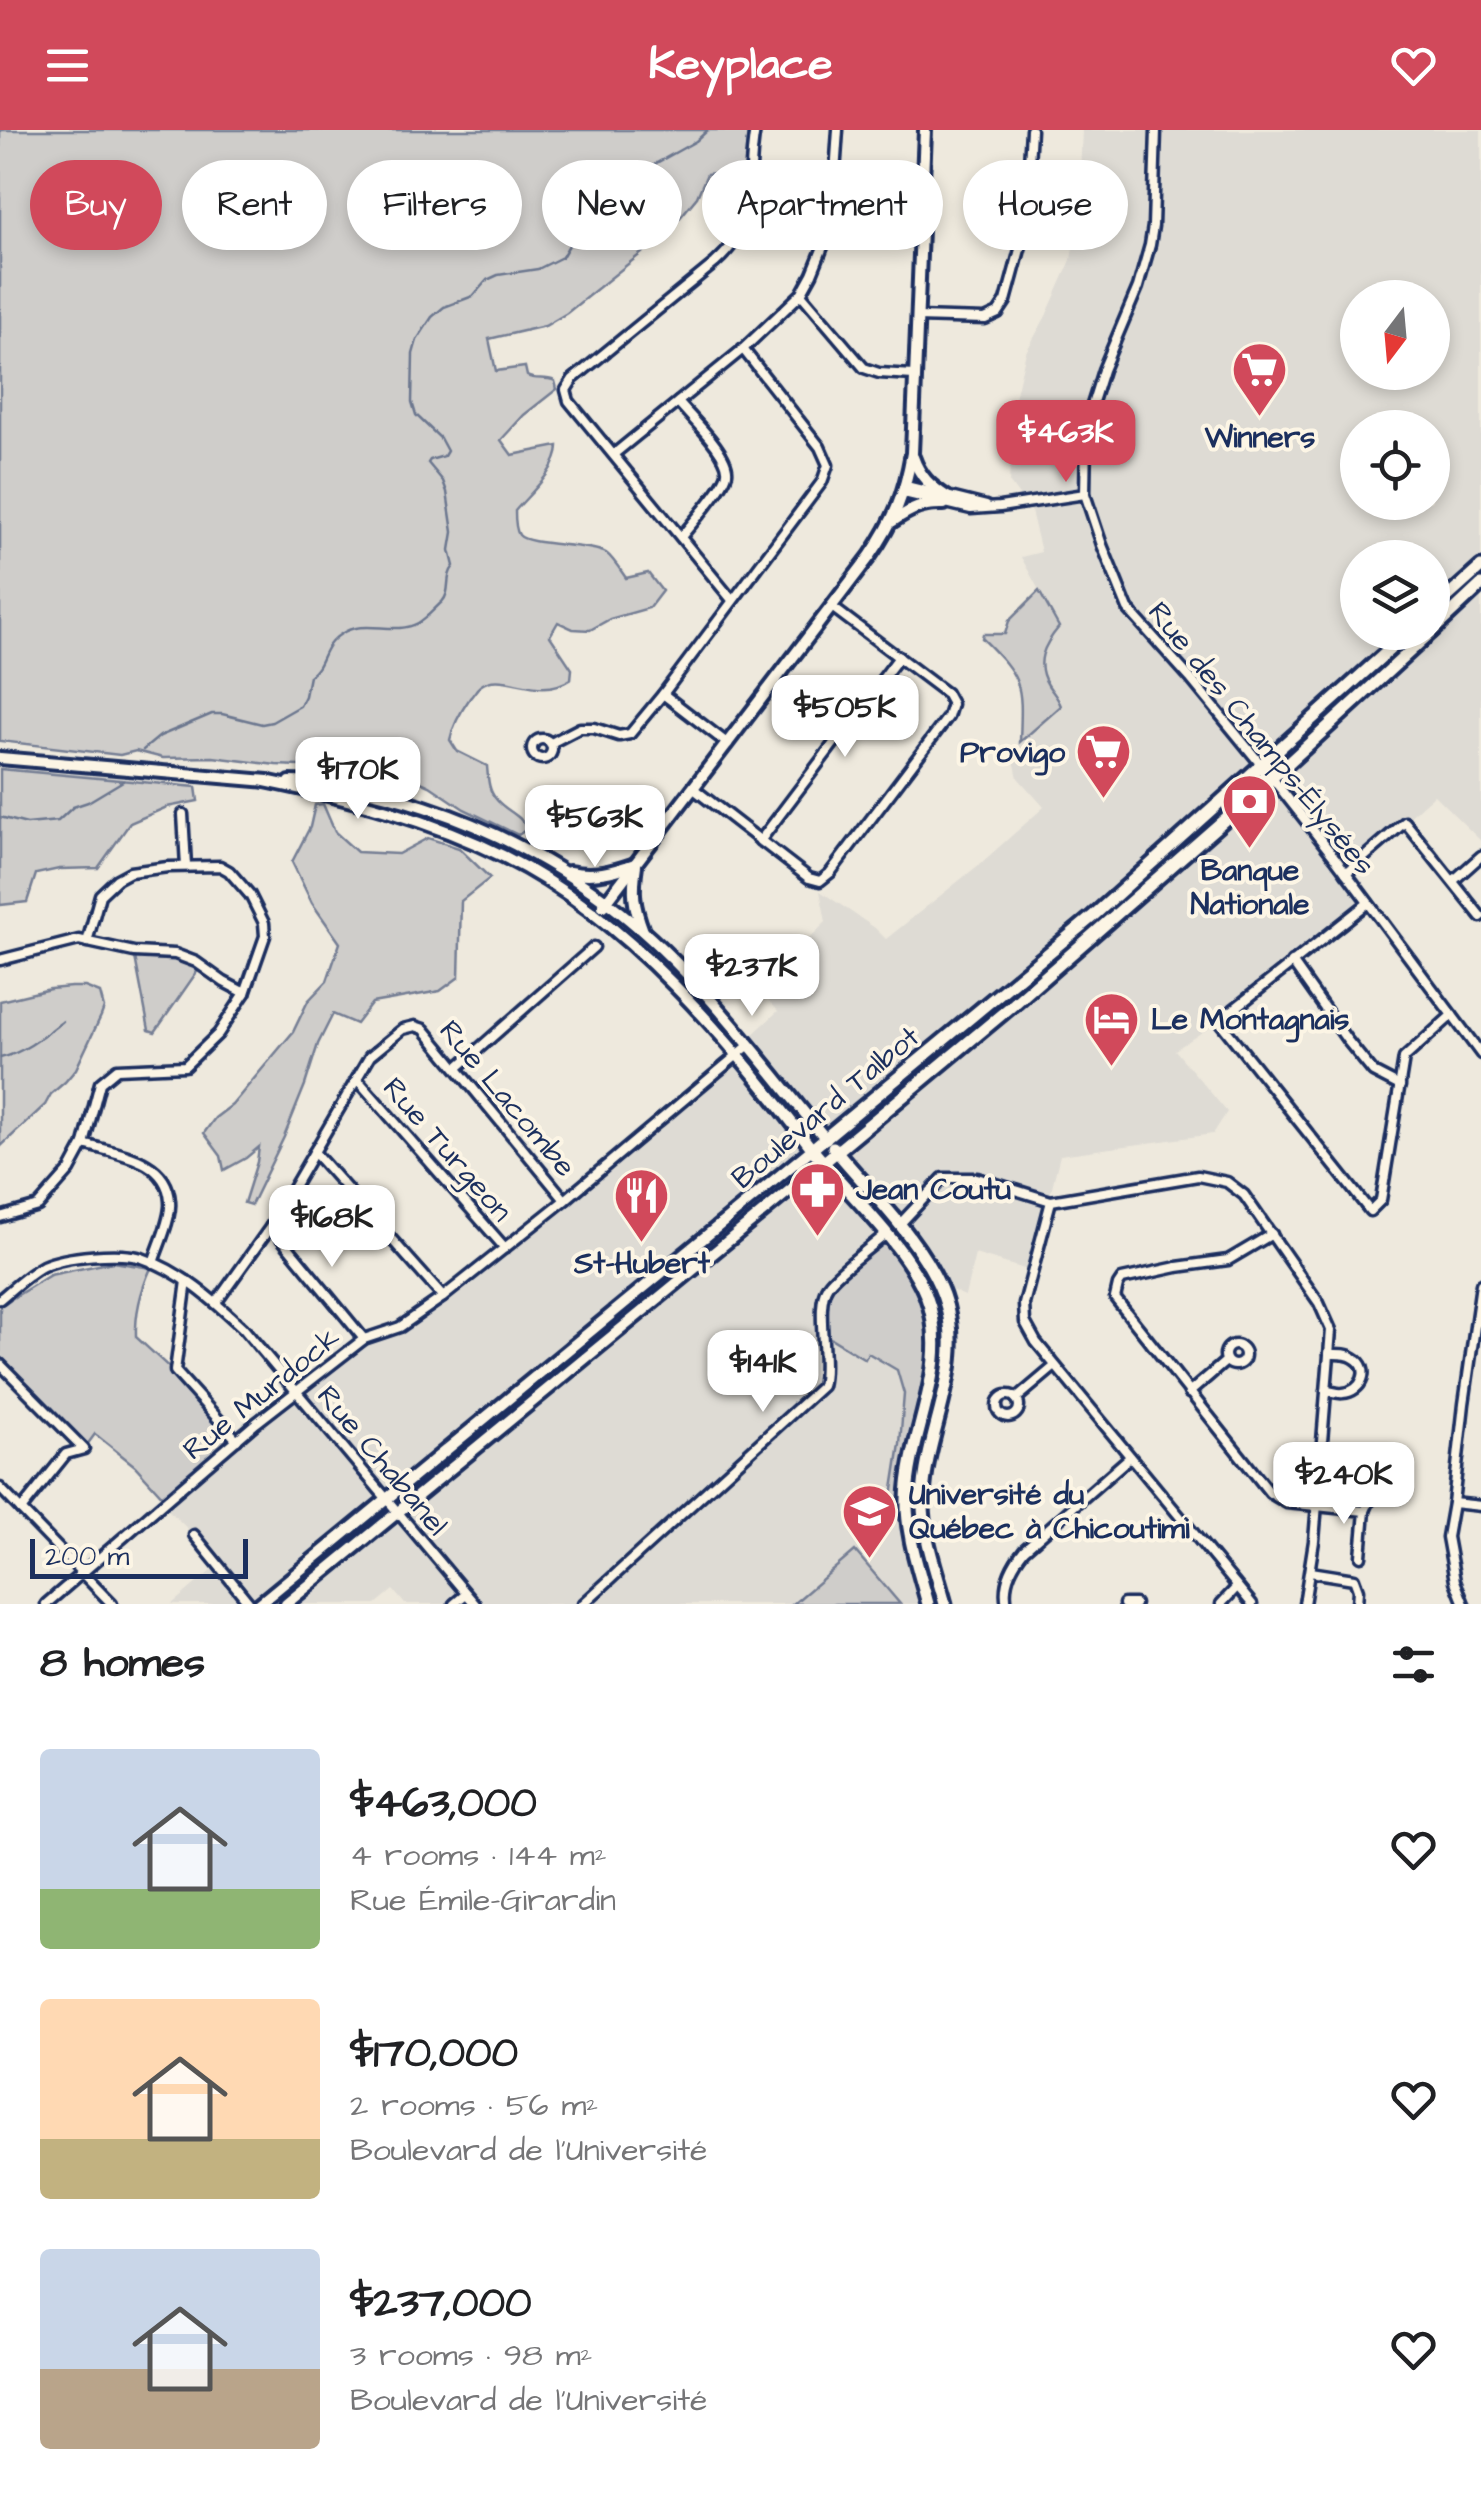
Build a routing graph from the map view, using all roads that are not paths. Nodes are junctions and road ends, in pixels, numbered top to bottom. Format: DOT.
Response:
graph roads {
  1 [pos="755,130"];
  2 [pos="838,130"];
  3 [pos="924,130"];
  4 [pos="1031,130"];
  5 [pos="1156,130"];
  6 [pos="800,294"];
  7 [pos="917,317"];
  8 [pos="742,350"];
  9 [pos="914,376"];
  10 [pos="678,402"];
  11 [pos="912,453"];
  12 [pos="614,454"];
  13 [pos="905,489"];
  14 [pos="1086,494"];
  15 [pos="946,501"];
  16 [pos="892,521"];
  17 [pos="680,537"];
  18 [pos="1481,567"];
  19 [pos="1481,586"];
  20 [pos="1450,595"];
  21 [pos="732,600"];
  22 [pos="832,606"];
  23 [pos="1450,615"];
  24 [pos="1388,650"];
  25 [pos="1412,650"];
  26 [pos="899,657"];
  27 [pos="663,694"];
  28 [pos="551,744"];
  29 [pos="728,744"];
  30 [pos="0,758"];
  31 [pos="1262,765"];
  32 [pos="1272,778"];
  33 [pos="265,781"];
  34 [pos="694,789"];
  35 [pos="183,814"];
  36 [pos="760,840"];
  37 [pos="1481,856"];
  38 [pos="636,864"];
  39 [pos="186,866"];
  40 [pos="562,871"];
  41 [pos="1346,873"];
  42 [pos="1453,881"];
  43 [pos="606,902"];
  44 [pos="1368,903"];
  45 [pos="597,915"];
  46 [pos="1481,917"];
  47 [pos="643,932"];
  48 [pos="87,942"];
  49 [pos="594,946"];
  50 [pos="0,960"];
  51 [pos="1292,962"];
  52 [pos="245,993"];
  53 [pos="1452,1014"];
  54 [pos="748,1046"];
  55 [pos="1481,1054"];
  56 [pos="736,1056"];
  57 [pos="458,1068"];
  58 [pos="357,1080"];
  59 [pos="1400,1086"];
  60 [pos="826,1139"];
  61 [pos="84,1144"];
  62 [pos="812,1150"];
  63 [pos="314,1152"];
  64 [pos="836,1152"];
  65 [pos="823,1162"];
  66 [pos="564,1200"];
  67 [pos="1051,1201"];
  68 [pos="0,1217"];
  69 [pos="898,1225"];
  70 [pos="271,1226"];
  71 [pos="886,1234"];
  72 [pos="1272,1234"];
  73 [pos="505,1248"];
  74 [pos="153,1263"];
  75 [pos="187,1282"];
  76 [pos="1481,1284"];
  77 [pos="443,1298"];
  78 [pos="0,1299"];
  79 [pos="216,1303"];
  80 [pos="364,1339"];
  81 [pos="1329,1354"];
  82 [pos="1226,1362"];
  83 [pos="0,1364"];
  84 [pos="1055,1366"];
  85 [pos="1326,1390"];
  86 [pos="296,1391"];
  87 [pos="1189,1393"];
  88 [pos="1016,1399"];
  89 [pos="236,1440"];
  90 [pos="1373,1457"];
  91 [pos="1130,1458"];
  92 [pos="0,1488"];
  93 [pos="386,1499"];
  94 [pos="1454,1502"];
  95 [pos="1316,1506"];
  96 [pos="1481,1506"];
  97 [pos="21,1510"];
  98 [pos="1365,1511"];
  99 [pos="398,1512"];
  100 [pos="194,1535"];
  101 [pos="1361,1556"];
  102 [pos="1310,1572"];
  103 [pos="84,1573"];
  104 [pos="1237,1587"];
  105 [pos="466,1594"];
  106 [pos="46,1604"];
  107 [pos="112,1604"];
  108 [pos="250,1604"];
  109 [pos="259,1604"];
  110 [pos="286,1604"];
  111 [pos="454,1604"];
  112 [pos="474,1604"];
  113 [pos="583,1604"];
  114 [pos="928,1604"];
  115 [pos="945,1604"];
  116 [pos="1007,1604"];
  117 [pos="1124,1604"];
  118 [pos="1135,1604"];
  119 [pos="1221,1604"];
  120 [pos="1252,1604"];
  121 [pos="1304,1604"];
  122 [pos="1357,1604"];
  123 [pos="1464,1604"];
  1 -- 12 [label="street"];
  2 -- 6 [label="street"];
  3 -- 7 [label="main road"];
  4 -- 7 [label="street"];
  5 -- 14 [label="street, Rue des Champs-Élysées"];
  6 -- 8 [label="street"];
  6 -- 9 [label="street"];
  7 -- 9 [label="main road"];
  8 -- 10 [label="street"];
  8 -- 21 [label="street"];
  9 -- 11 [label="main road"];
  10 -- 12 [label="street"];
  10 -- 17 [label="street"];
  11 -- 13 [label="main road"];
  11 -- 15 [label="main road"];
  12 -- 17 [label="street"];
  13 -- 15 [label="street"];
  13 -- 16 [label="main road"];
  14 -- 15 [label="street"];
  14 -- 31 [label="street, Rue des Champs-Élysées"];
  15 -- 16 [label="main road"];
  16 -- 22 [label="main road"];
  17 -- 21 [label="street"];
  18 -- 20 [label="main road"];
  19 -- 23 [label="main road, Boulevard Talbot"];
  21 -- 27 [label="street"];
  22 -- 26 [label="street"];
  22 -- 29 [label="main road"];
  24 -- 31 [label="main road, Boulevard Talbot"];
  25 -- 32 [label="main road, Boulevard Talbot"];
  26 -- 36 [label="street"];
  26 -- 36 [label="street"];
  27 -- 28 [label="street"];
  27 -- 29 [label="street"];
  29 -- 34 [label="main road"];
  30 -- 33 [label="main road"];
  31 -- 32 [label="street, Rue des Champs-Élysées"];
  31 -- 60 [label="main road, Boulevard Talbot"];
  32 -- 41 [label="street, Rue des Champs-Élysées"];
  32 -- 64 [label="main road, Boulevard Talbot"];
  33 -- 40 [label="main road"];
  33 -- 45 [label="main road"];
  34 -- 36 [label="street"];
  34 -- 38 [label="main road"];
  35 -- 39 [label="street"];
  37 -- 42 [label="street"];
  38 -- 40 [label="main road"];
  38 -- 43 [label="main road"];
  38 -- 47 [label="main road"];
  39 -- 48 [label="street"];
  39 -- 52 [label="street"];
  40 -- 43 [label="main road"];
  41 -- 42 [label="street"];
  41 -- 44 [label="street, Rue des Champs-Élysées"];
  42 -- 46 [label="street"];
  43 -- 45 [label="main road"];
  43 -- 47 [label="main road"];
  44 -- 51 [label="street"];
  44 -- 53 [label="street, Rue des Champs-Élysées"];
  45 -- 56 [label="main road"];
  47 -- 54 [label="main road"];
  48 -- 50 [label="street"];
  48 -- 52 [label="street"];
  49 -- 57 [label="street"];
  51 -- 59 [label="street"];
  51 -- 59 [label="street"];
  52 -- 61 [label="street"];
  53 -- 55 [label="street, Rue des Champs-Élysées"];
  53 -- 59 [label="street"];
  54 -- 56 [label="street, Rue Murdock"];
  54 -- 60 [label="main road"];
  56 -- 62 [label="main road"];
  56 -- 66 [label="street, Rue Murdock"];
  57 -- 58 [label="street, Rue Lacombe"];
  57 -- 66 [label="street, Rue Lacombe"];
  58 -- 63 [label="street"];
  58 -- 73 [label="street, Rue Turgeon"];
  60 -- 62 [label="main road, Boulevard Talbot"];
  60 -- 64 [label="main road"];
  61 -- 68 [label="street"];
  61 -- 74 [label="street"];
  62 -- 65 [label="main road"];
  62 -- 93 [label="main road, Boulevard Talbot"];
  63 -- 70 [label="street"];
  63 -- 77 [label="street"];
  64 -- 65 [label="main road, Boulevard Talbot"];
  64 -- 69 [label="main road"];
  65 -- 71 [label="main road"];
  65 -- 99 [label="main road, Boulevard Talbot"];
  66 -- 73 [label="street, Rue Murdock"];
  67 -- 69 [label="street"];
  67 -- 72 [label="street"];
  67 -- 84 [label="street"];
  69 -- 71 [label="street"];
  69 -- 115 [label="main road"];
  70 -- 79 [label="street"];
  70 -- 80 [label="street"];
  71 -- 113 [label="street"];
  71 -- 114 [label="main road"];
  72 -- 81 [label="street"];
  72 -- 87 [label="street"];
  73 -- 77 [label="street, Rue Murdock"];
  74 -- 75 [label="street, Rue Chabanel"];
  74 -- 78 [label="street, Rue Chabanel"];
  75 -- 79 [label="street, Rue Chabanel"];
  75 -- 89 [label="street"];
  76 -- 94 [label="street"];
  77 -- 80 [label="street, Rue Murdock"];
  79 -- 86 [label="street, Rue Chabanel"];
  80 -- 86 [label="street, Rue Murdock"];
  81 -- 85 [label="street"];
  81 -- 85 [label="street"];
  82 -- 87 [label="street"];
  83 -- 97 [label="street"];
  84 -- 88 [label="street"];
  84 -- 91 [label="street"];
  85 -- 95 [label="street"];
  86 -- 89 [label="street, Rue Murdock"];
  86 -- 93 [label="street, Rue Chabanel"];
  87 -- 95 [label="street"];
  89 -- 103 [label="street, Rue Murdock"];
  90 -- 98 [label="street"];
  91 -- 104 [label="street"];
  91 -- 116 [label="street"];
  92 -- 97 [label="street"];
  93 -- 99 [label="street, Rue Chabanel"];
  93 -- 109 [label="main road, Boulevard Talbot"];
  94 -- 96 [label="street"];
  94 -- 123 [label="street"];
  95 -- 98 [label="street"];
  95 -- 102 [label="street"];
  97 -- 103 [label="street"];
  98 -- 101 [label="street"];
  99 -- 105 [label="street, Rue Chabanel"];
  99 -- 110 [label="main road, Boulevard Talbot"];
  100 -- 108 [label="street"];
  102 -- 121 [label="street"];
  102 -- 122 [label="street"];
  103 -- 106 [label="street, Rue Murdock"];
  103 -- 107 [label="street"];
  104 -- 119 [label="street"];
  104 -- 120 [label="street"];
  105 -- 111 [label="street"];
  105 -- 112 [label="street, Rue Chabanel"];
  117 -- 118 [label="street"];
}
